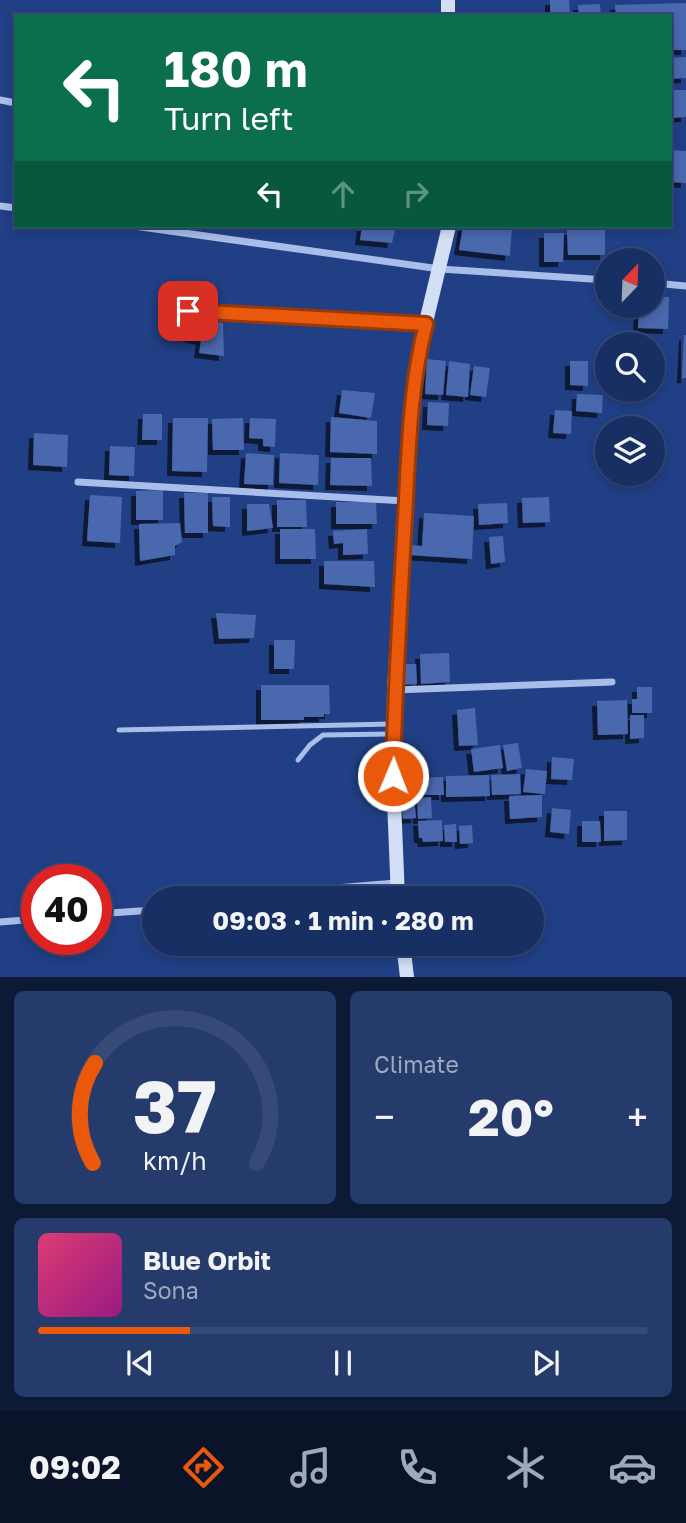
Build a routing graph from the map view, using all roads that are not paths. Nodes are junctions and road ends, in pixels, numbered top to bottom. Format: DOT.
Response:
graph roads {
  1 [pos="148,228"];
  2 [pos="449,228"];
  3 [pos="440,269"];
  4 [pos="595,279"];
  5 [pos="665,284"];
  6 [pos="686,286"];
  7 [pos="163,309"];
  8 [pos="426,324"];
  9 [pos="78,482"];
  10 [pos="406,501"];
  11 [pos="612,682"];
  12 [pos="394,690"];
  13 [pos="394,729"];
  14 [pos="119,730"];
  15 [pos="298,760"];
  16 [pos="397,886"];
  17 [pos="142,911"];
  18 [pos="112,913"];
  19 [pos="21,920"];
  20 [pos="0,922"];
  21 [pos="405,956"];
  22 [pos="407,977"];
  1 -- 3 [label="street"];
  2 -- 3 [label="street"];
  3 -- 4 [label="street"];
  3 -- 8 [label="street"];
  5 -- 6 [label="street"];
  7 -- 8 [label="street"];
  8 -- 10 [label="street"];
  9 -- 10 [label="street"];
  10 -- 12 [label="street"];
  11 -- 12 [label="street"];
  12 -- 13 [label="street"];
  13 -- 14 [label="lane"];
  13 -- 15 [label="lane"];
  13 -- 16 [label="street"];
  17 -- 18 [label="street"];
  19 -- 20 [label="street"];
  21 -- 22 [label="street"];
}
